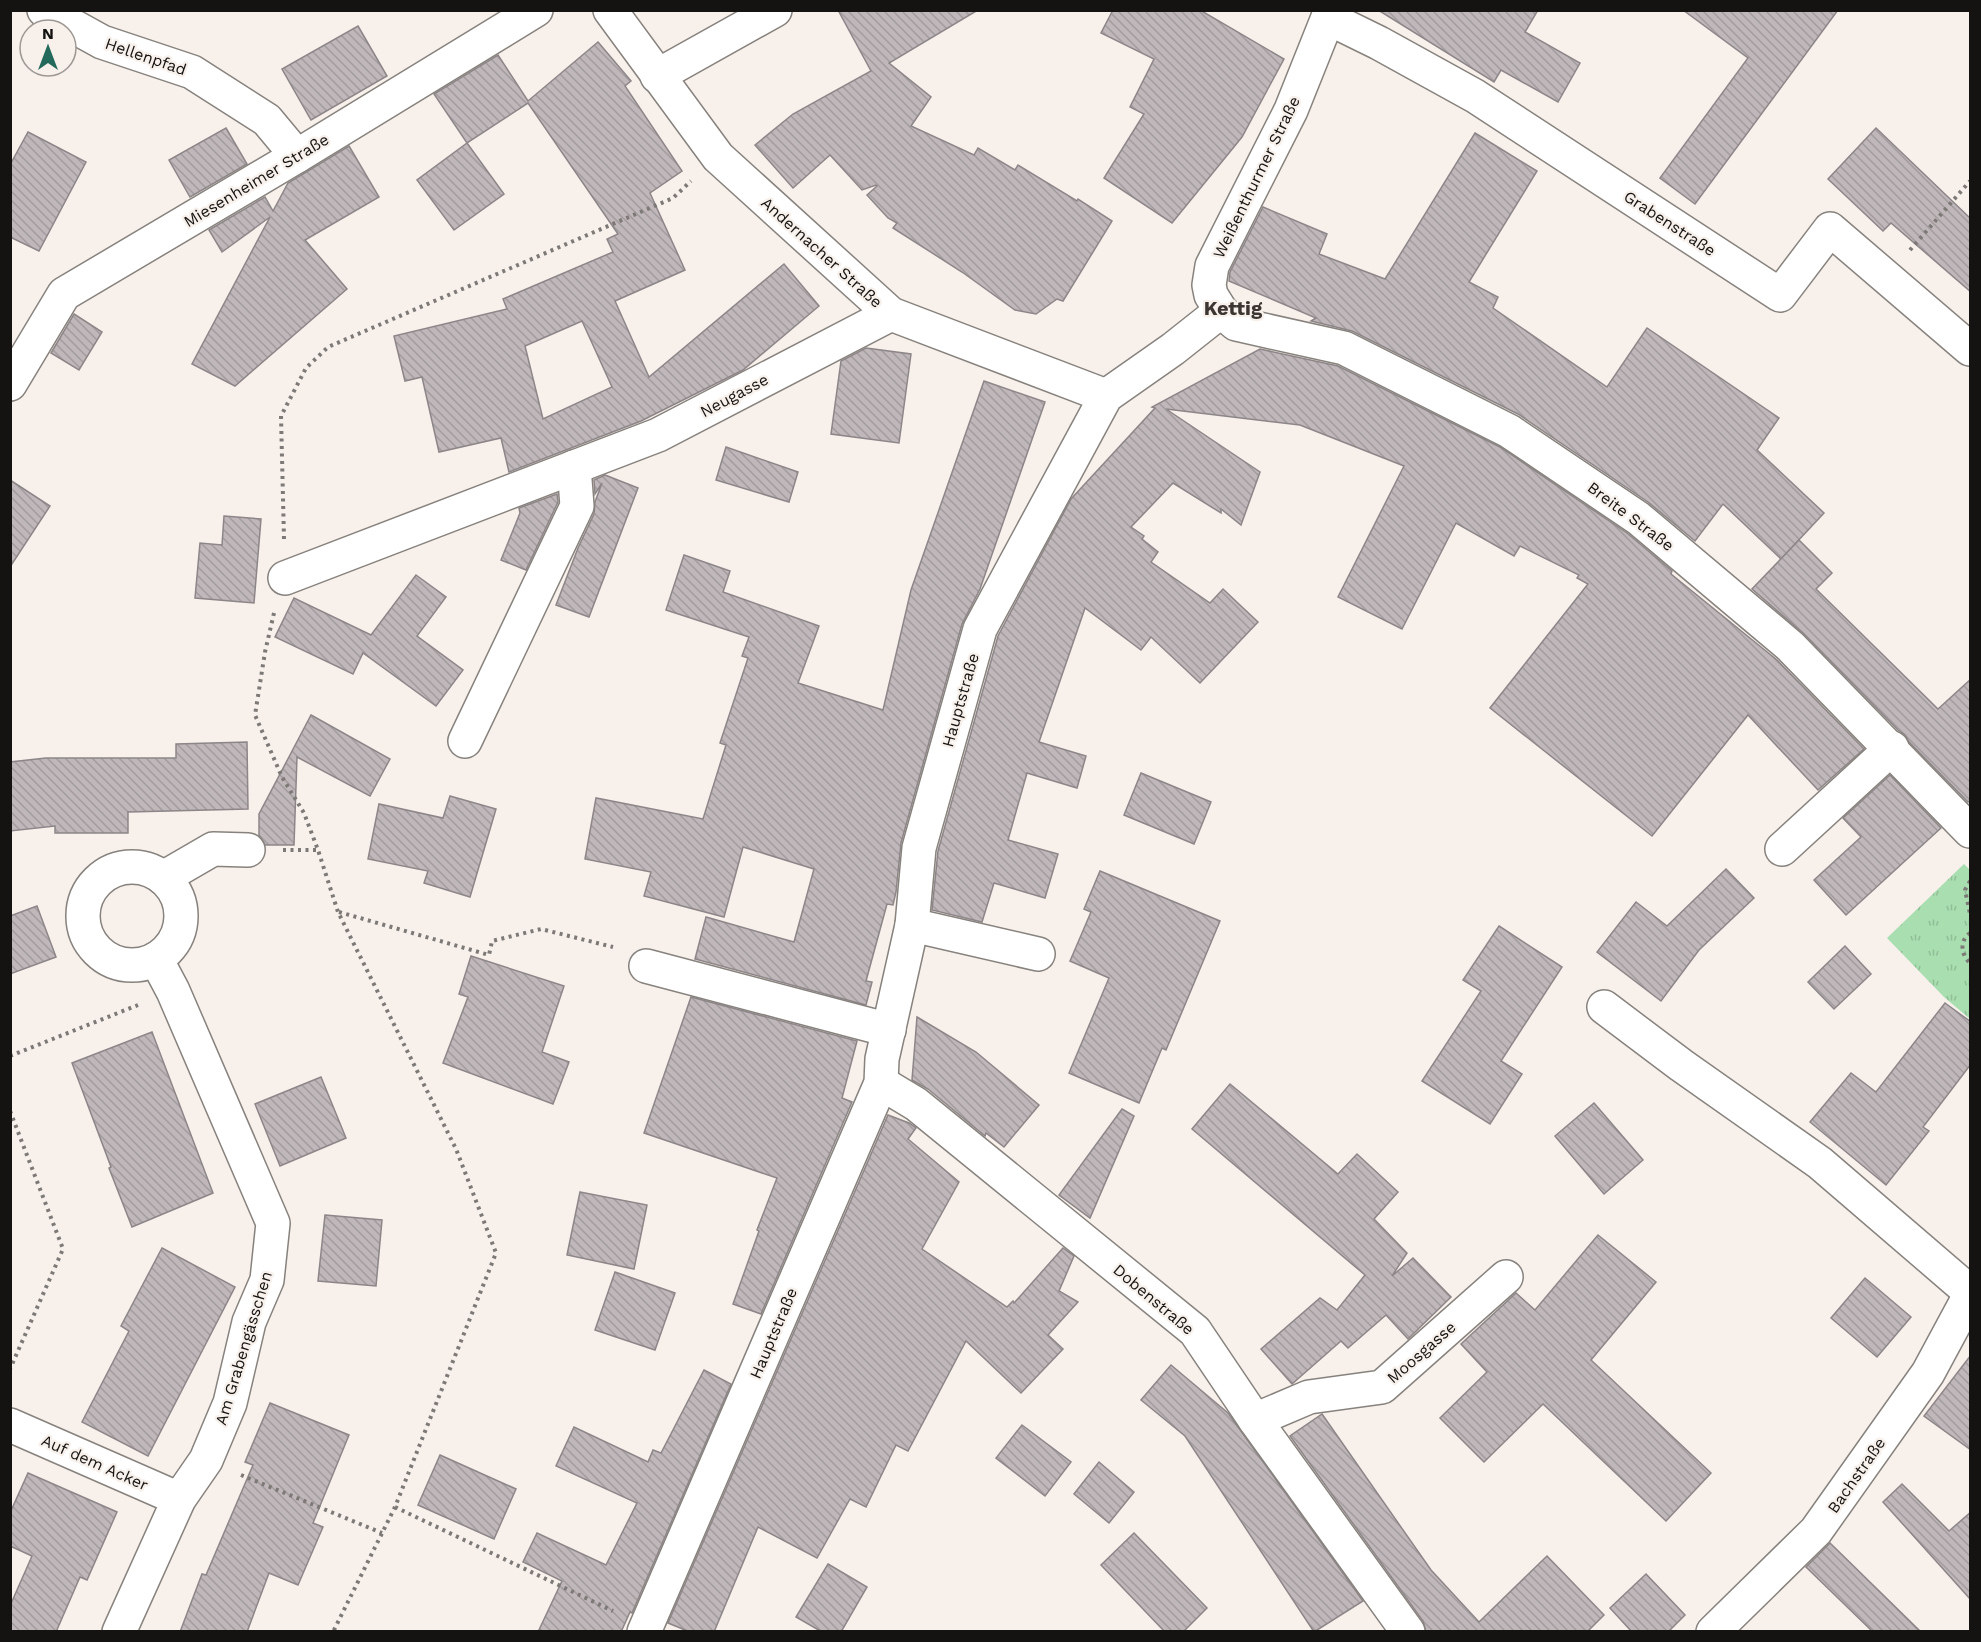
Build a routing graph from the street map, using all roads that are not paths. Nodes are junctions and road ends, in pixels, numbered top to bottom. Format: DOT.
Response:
graph roads {
  1 [pos="44,10"];
  2 [pos="536,10"];
  3 [pos="610,10"];
  4 [pos="775,10"];
  5 [pos="1330,14"];
  6 [pos="657,76"];
  7 [pos="297,156"];
  8 [pos="1221,311"];
  9 [pos="891,314"];
  10 [pos="1971,349"];
  11 [pos="10,384"];
  12 [pos="1106,396"];
  13 [pos="574,467"];
  14 [pos="285,578"];
  15 [pos="465,741"];
  16 [pos="1892,748"];
  17 [pos="1971,831"];
  18 [pos="1782,849"];
  19 [pos="248,850"];
  20 [pos="163,878"];
  21 [pos="912,925"];
  22 [pos="1038,954"];
  23 [pos="156,959"];
  24 [pos="646,966"];
  25 [pos="1604,1007"];
  26 [pos="889,1030"];
  27 [pos="881,1083"];
  28 [pos="1506,1277"];
  29 [pos="1971,1293"];
  30 [pos="1255,1420"];
  31 [pos="10,1425"];
  32 [pos="179,1499"];
  33 [pos="649,1630"];
  34 [pos="119,1632"];
  35 [pos="1408,1632"];
  36 [pos="1713,1632"];
  1 -- 7 [label="street, Hellenpfad"];
  2 -- 7 [label="street, Miesenheimer Straße"];
  3 -- 6 [label="street, Andernacher Straße"];
  4 -- 6 [label="street"];
  5 -- 8 [label="street, Weißenthurmer Straße"];
  5 -- 10 [label="street, Grabenstraße"];
  6 -- 9 [label="street, Andernacher Straße"];
  7 -- 11 [label="street, Miesenheimer Straße"];
  8 -- 12 [label="street"];
  8 -- 16 [label="street, Breite Straße"];
  9 -- 12 [label="street, Andernacher Straße"];
  9 -- 13 [label="street, Neugasse"];
  12 -- 21 [label="street, Hauptstraße"];
  13 -- 14 [label="street, Neugasse"];
  13 -- 15 [label="street"];
  16 -- 17 [label="street, Breite Straße"];
  16 -- 18 [label="street"];
  19 -- 20 [label="street"];
  20 -- 23 [label="street"];
  20 -- 23 [label="street"];
  21 -- 22 [label="street"];
  21 -- 26 [label="street, Hauptstraße"];
  23 -- 32 [label="street, Am Grabengässchen"];
  24 -- 26 [label="street"];
  25 -- 29 [label="street"];
  26 -- 27 [label="street, Hauptstraße"];
  27 -- 30 [label="street, Dobenstraße"];
  27 -- 33 [label="street, Hauptstraße"];
  28 -- 30 [label="street, Moosgasse"];
  29 -- 36 [label="street, Bachstraße"];
  30 -- 35 [label="street, Dobenstraße"];
  31 -- 32 [label="street, Auf dem Acker"];
  32 -- 34 [label="street, Am Grabengässchen"];
}
